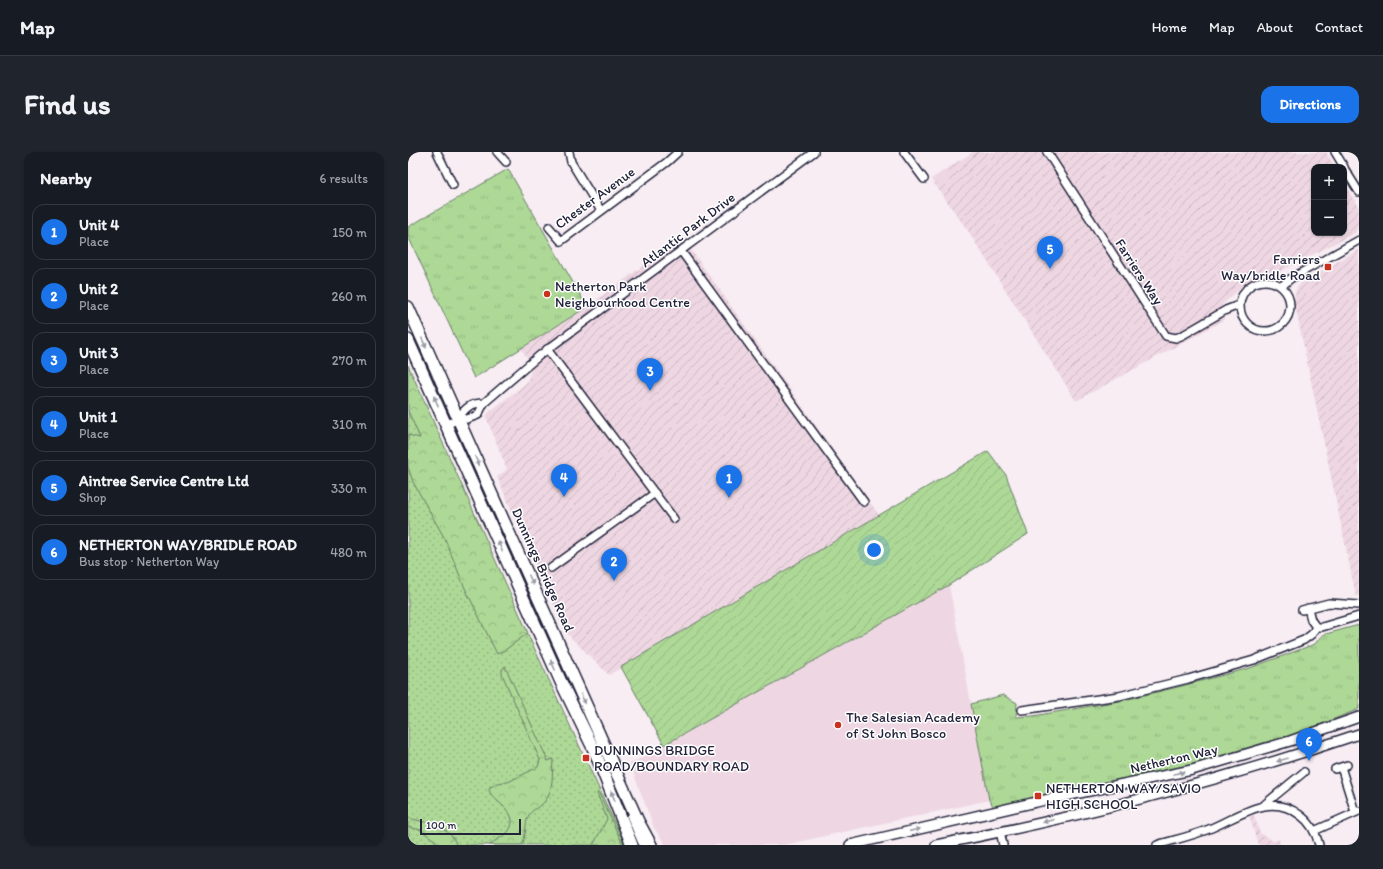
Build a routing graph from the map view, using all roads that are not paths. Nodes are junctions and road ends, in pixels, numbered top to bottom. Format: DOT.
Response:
graph roads {
  1 [pos="437,152"];
  2 [pos="497,152"];
  3 [pos="568,152"];
  4 [pos="678,152"];
  5 [pos="814,152"];
  6 [pos="904,152"];
  7 [pos="1047,152"];
  8 [pos="1334,152"];
  9 [pos="506,162"];
  10 [pos="1342,164"];
  11 [pos="1347,172"];
  12 [pos="924,180"];
  13 [pos="453,185"];
  14 [pos="1359,192"];
  15 [pos="601,211"];
  16 [pos="549,228"];
  17 [pos="1359,240"];
  18 [pos="681,251"];
  19 [pos="1282,286"];
  20 [pos="1239,305"];
  21 [pos="408,307"];
  22 [pos="408,340"];
  23 [pos="547,349"];
  24 [pos="484,403"];
  25 [pos="452,422"];
  26 [pos="655,493"];
  27 [pos="864,502"];
  28 [pos="674,519"];
  29 [pos="551,568"];
  30 [pos="1359,605"];
  31 [pos="1359,616"];
  32 [pos="1316,627"];
  33 [pos="1022,710"];
  34 [pos="1359,717"];
  35 [pos="1359,734"];
  36 [pos="1341,767"];
  37 [pos="1304,772"];
  38 [pos="623,786"];
  39 [pos="1265,804"];
  40 [pos="1357,811"];
  41 [pos="1000,831"];
  42 [pos="1314,831"];
  43 [pos="632,845"];
  44 [pos="642,845"];
  45 [pos="651,845"];
  46 [pos="850,845"];
  47 [pos="936,845"];
  48 [pos="1003,845"];
  49 [pos="1157,845"];
  50 [pos="1319,845"];
  1 -- 13 [label="street"];
  2 -- 9 [label="street"];
  3 -- 15 [label="street"];
  4 -- 15 [label="street, Chester Avenue"];
  5 -- 18 [label="street, Atlantic Park Drive"];
  6 -- 12 [label="street"];
  7 -- 20 [label="street, Farriers Way"];
  8 -- 10 [label="street"];
  11 -- 14 [label="street"];
  15 -- 16 [label="street, Chester Avenue"];
  17 -- 19 [label="street"];
  18 -- 23 [label="street, Atlantic Park Drive"];
  18 -- 27 [label="street"];
  19 -- 20 [label="street"];
  19 -- 20 [label="street"];
  21 -- 25 [label="highway, Dunnings Bridge Road, one-way"];
  25 -- 22 [label="highway, Dunnings Bridge Road, one-way"];
  23 -- 24 [label="street, Atlantic Park Drive"];
  23 -- 26 [label="street"];
  24 -- 25 [label="street, Atlantic Park Drive"];
  24 -- 25 [label="street, Atlantic Park Drive"];
  25 -- 38 [label="highway, Dunnings Bridge Road, one-way"];
  43 -- 25 [label="highway, Dunnings Bridge Road, one-way"];
  26 -- 28 [label="street"];
  26 -- 29 [label="street"];
  30 -- 32 [label="street"];
  31 -- 32 [label="street"];
  32 -- 33 [label="street"];
  46 -- 34 [label="main road, Netherton Way, one-way"];
  35 -- 41 [label="main road, Netherton Way, one-way"];
  36 -- 40 [label="street"];
  37 -- 39 [label="street"];
  38 -- 44 [label="street"];
  38 -- 45 [label="highway, Dunnings Bridge Road"];
  39 -- 42 [label="street"];
  39 -- 49 [label="street"];
  40 -- 42 [label="street"];
  41 -- 47 [label="main road, Netherton Way"];
  41 -- 48 [label="street"];
  42 -- 50 [label="street"];
}
